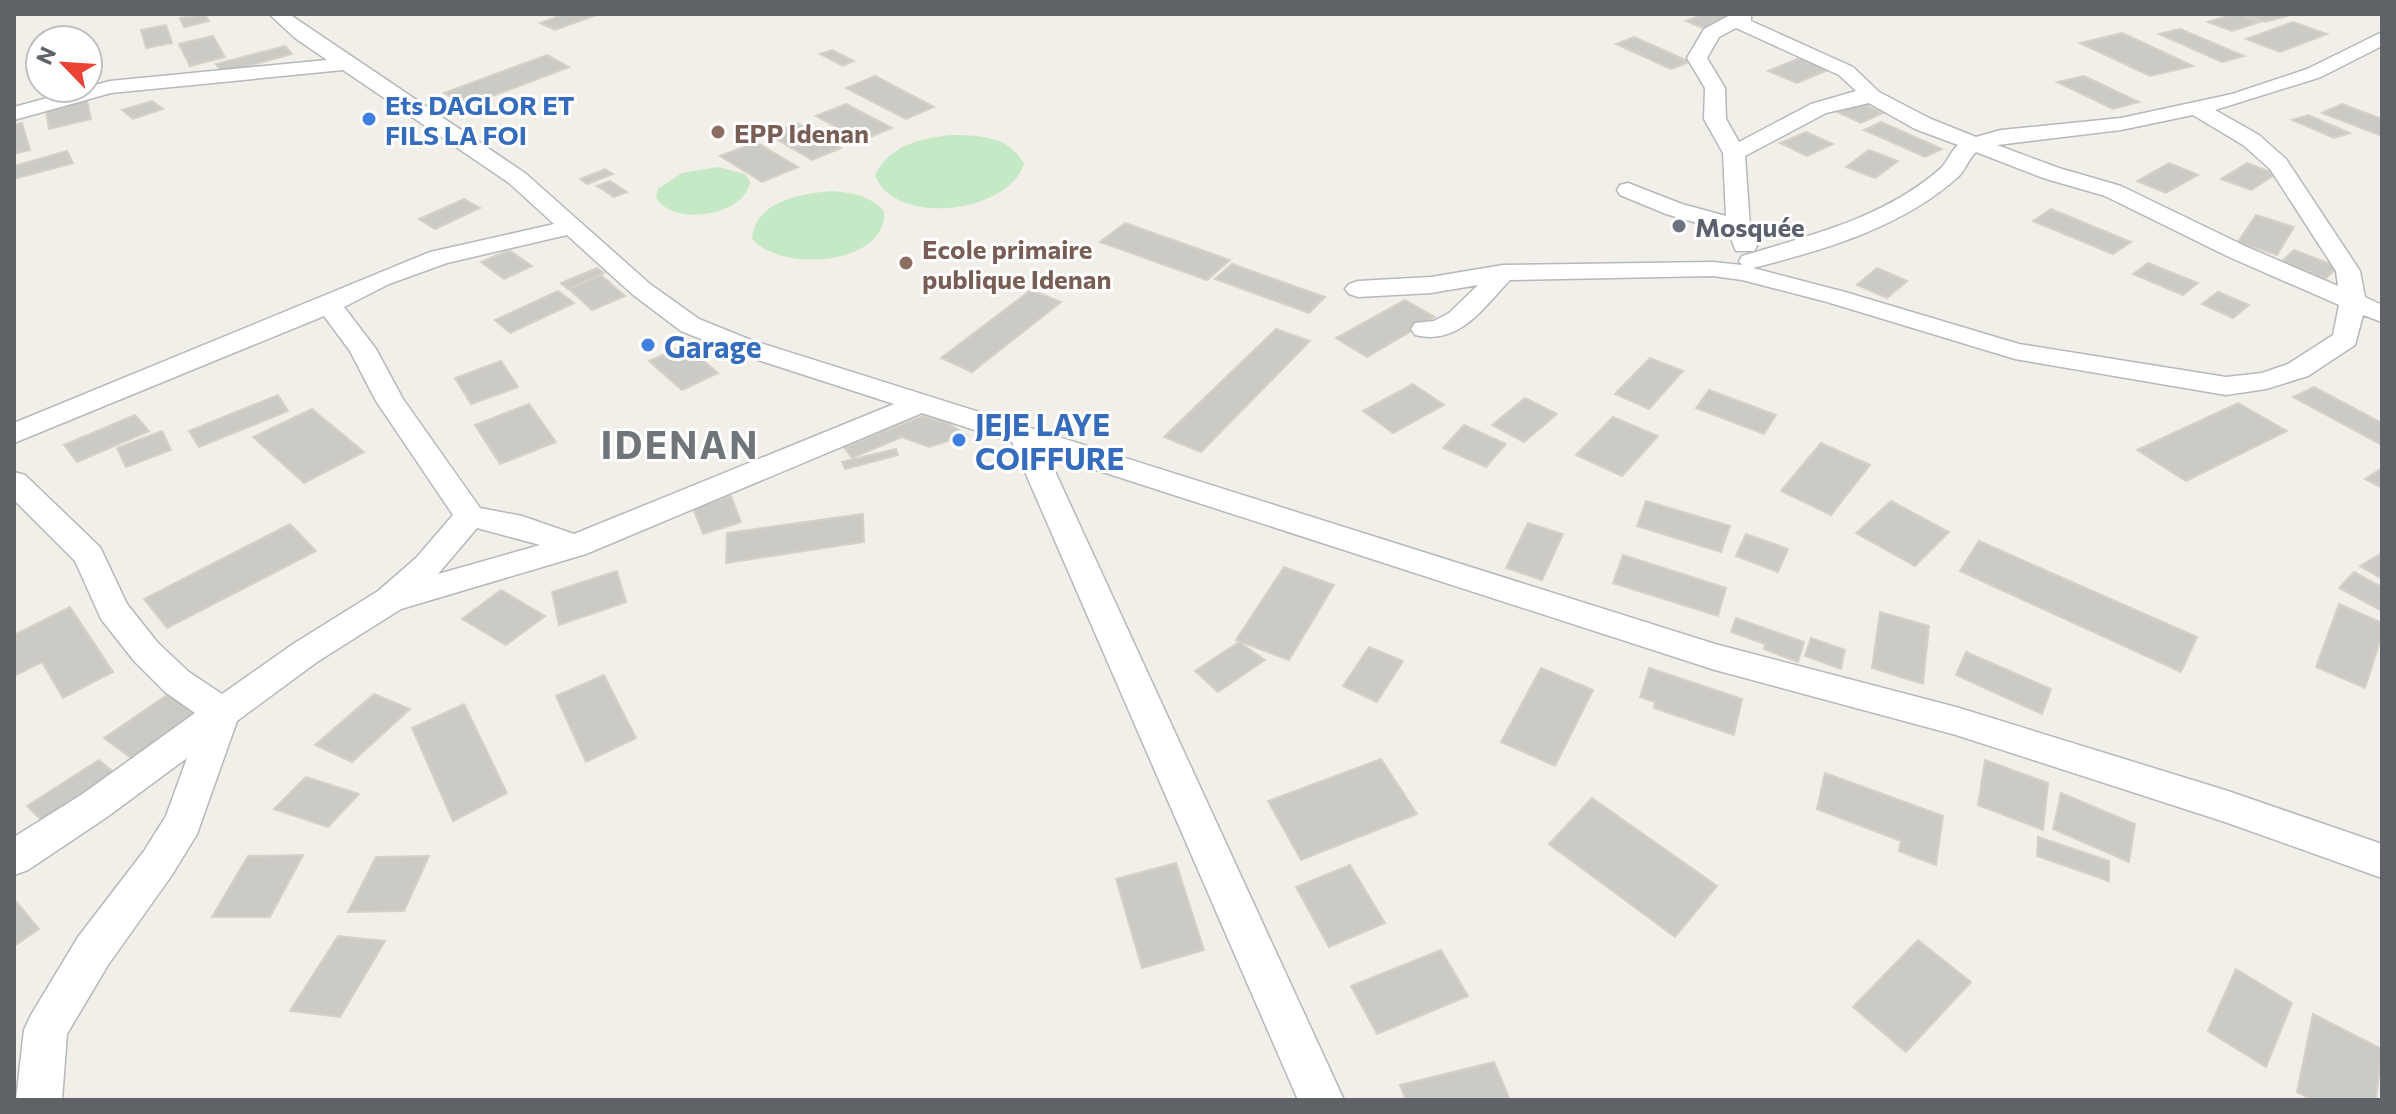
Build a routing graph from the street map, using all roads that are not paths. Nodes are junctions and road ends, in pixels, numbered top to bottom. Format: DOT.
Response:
graph roads {
  1 [pos="278,14"];
  2 [pos="1739,18"];
  3 [pos="2382,38"];
  4 [pos="347,64"];
  5 [pos="1872,96"];
  6 [pos="2196,108"];
  7 [pos="14,114"];
  8 [pos="1971,145"];
  9 [pos="1734,153"];
  10 [pos="1628,190"];
  11 [pos="571,227"];
  12 [pos="1738,227"];
  13 [pos="1747,267"];
  14 [pos="1503,273"];
  15 [pos="1358,289"];
  16 [pos="2353,300"];
  17 [pos="329,305"];
  18 [pos="2382,314"];
  19 [pos="1424,329"];
  20 [pos="922,403"];
  21 [pos="14,434"];
  22 [pos="1024,436"];
  23 [pos="14,482"];
  24 [pos="470,516"];
  25 [pos="575,546"];
  26 [pos="390,600"];
  27 [pos="222,713"];
  28 [pos="14,858"];
  29 [pos="2382,861"];
  30 [pos="39,1100"];
  31 [pos="1321,1100"];
  1 -- 4 [label="street"];
  2 -- 5 [label="street"];
  2 -- 9 [label="street"];
  3 -- 6 [label="street"];
  4 -- 7 [label="street"];
  4 -- 11 [label="street"];
  5 -- 8 [label="street"];
  5 -- 9 [label="street"];
  6 -- 8 [label="street"];
  6 -- 16 [label="street"];
  8 -- 13 [label="street"];
  8 -- 16 [label="street"];
  9 -- 12 [label="street"];
  10 -- 12 [label="street"];
  11 -- 17 [label="street"];
  11 -- 20 [label="street"];
  12 -- 13 [label="street"];
  13 -- 14 [label="street"];
  13 -- 16 [label="street"];
  14 -- 15 [label="street"];
  14 -- 19 [label="street"];
  16 -- 18 [label="street"];
  17 -- 21 [label="street"];
  17 -- 24 [label="street"];
  20 -- 22 [label="street"];
  20 -- 25 [label="street"];
  22 -- 29 [label="street"];
  22 -- 31 [label="street"];
  23 -- 27 [label="street"];
  24 -- 25 [label="street"];
  24 -- 26 [label="street"];
  25 -- 26 [label="street"];
  26 -- 27 [label="street"];
  27 -- 28 [label="street"];
  27 -- 30 [label="street"];
}
